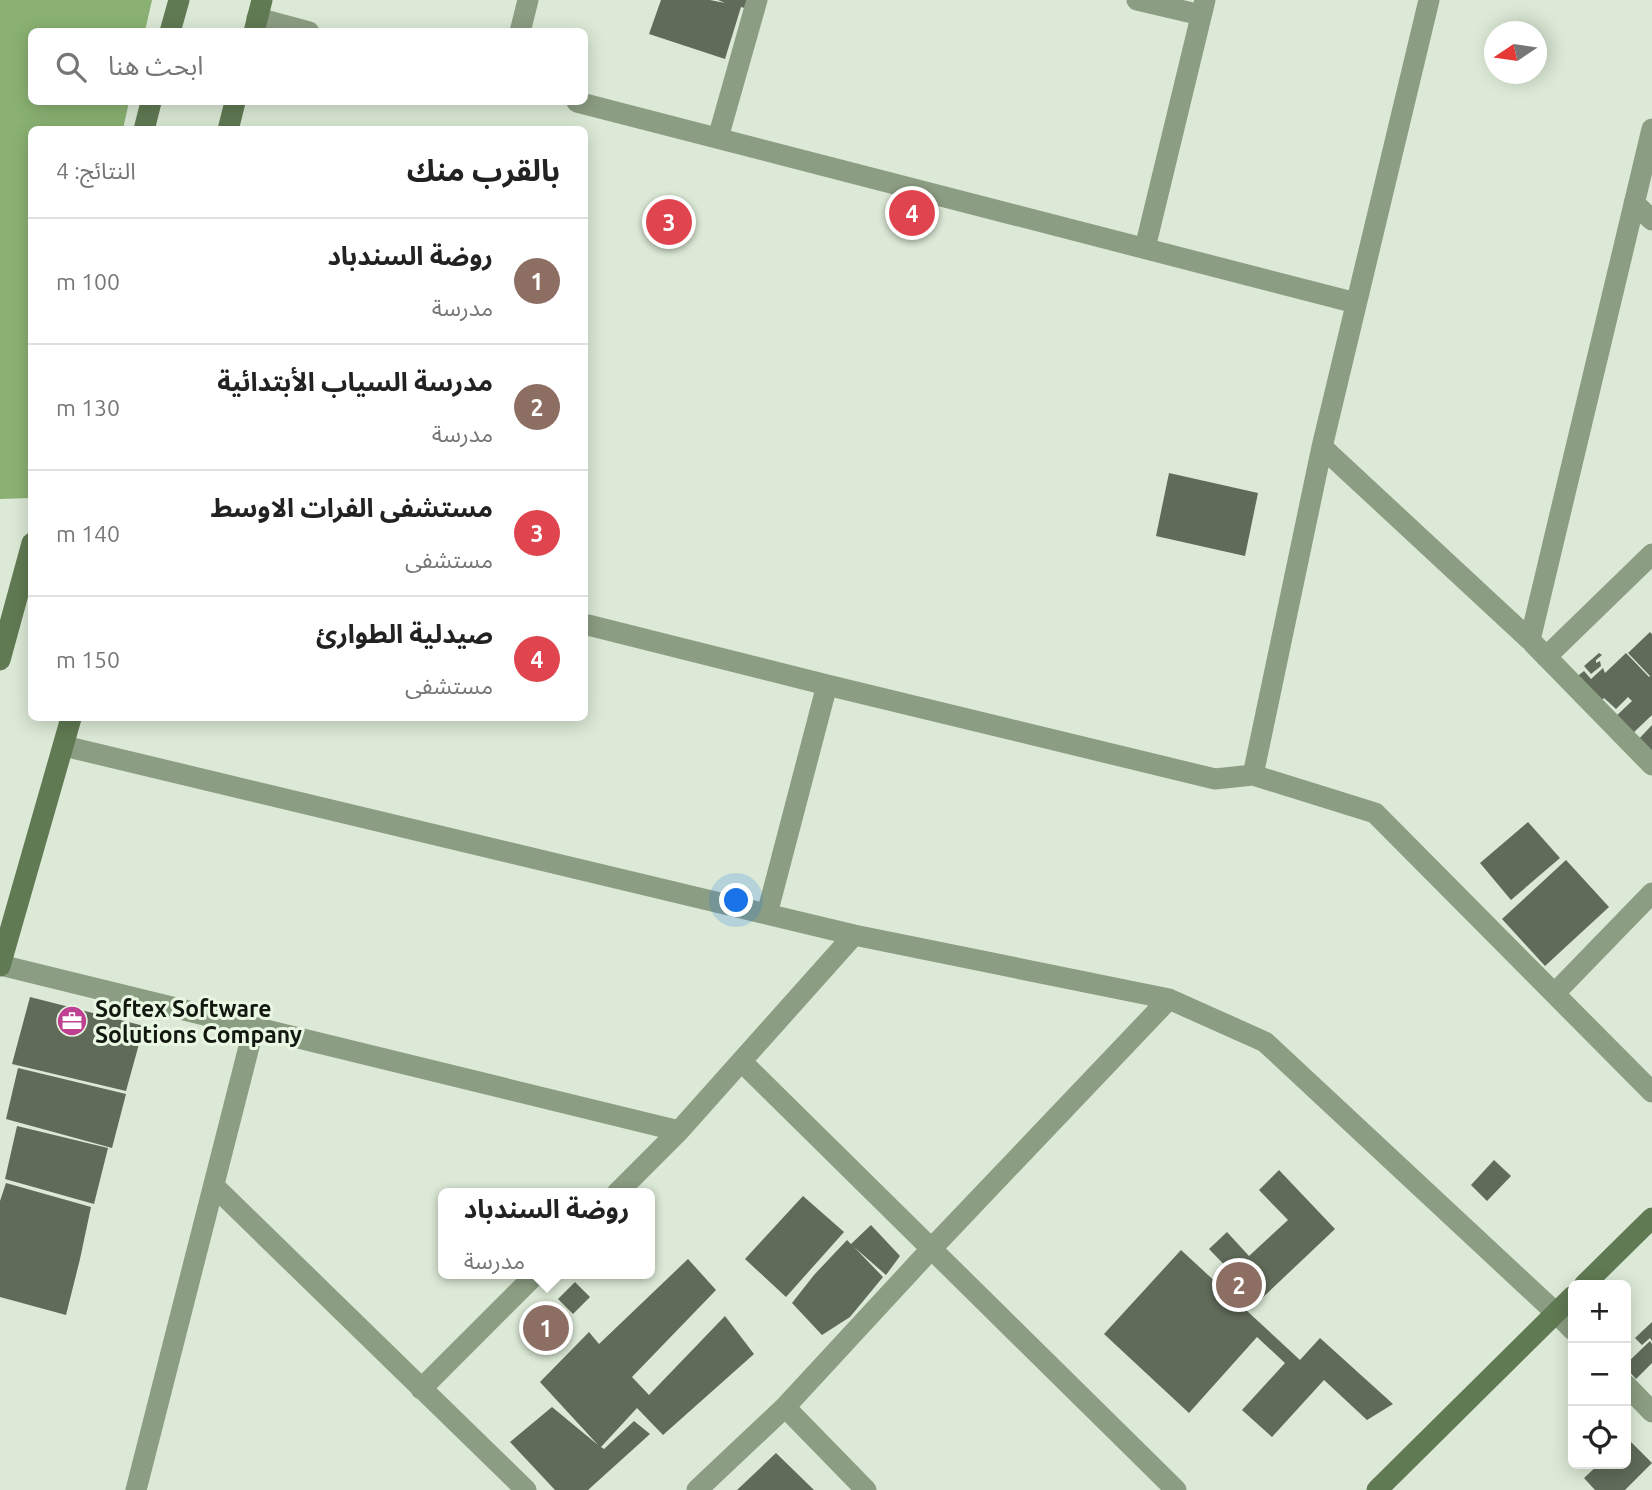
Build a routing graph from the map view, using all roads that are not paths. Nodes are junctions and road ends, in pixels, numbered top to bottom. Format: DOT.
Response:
graph roads {
  1 [pos="179,0"];
  2 [pos="528,0"];
  3 [pos="757,0"];
  4 [pos="1138,0"];
  5 [pos="1429,0"];
  6 [pos="1203,8"];
  7 [pos="257,16"];
  8 [pos="171,28"];
  9 [pos="296,28"];
  10 [pos="521,28"];
  11 [pos="150,105"];
  12 [pos="234,105"];
  13 [pos="588,105"];
  14 [pos="145,126"];
  15 [pos="229,126"];
  16 [pos="1652,129"];
  17 [pos="718,138"];
  18 [pos="1634,202"];
  19 [pos="1652,220"];
  20 [pos="1145,248"];
  21 [pos="1356,303"];
  22 [pos="1322,447"];
  23 [pos="1652,554"];
  24 [pos="28,557"];
  25 [pos="588,625"];
  26 [pos="1530,640"];
  27 [pos="1546,657"];
  28 [pos="0,658"];
  29 [pos="827,685"];
  30 [pos="70,721"];
  31 [pos="64,746"];
  32 [pos="1652,765"];
  33 [pos="1252,775"];
  34 [pos="1652,893"];
  35 [pos="767,914"];
  36 [pos="854,935"];
  37 [pos="0,966"];
  38 [pos="1555,993"];
  39 [pos="1169,999"];
  40 [pos="254,1027"];
  41 [pos="742,1062"];
  42 [pos="1652,1092"];
  43 [pos="679,1131"];
  44 [pos="214,1186"];
  45 [pos="622,1188"];
  46 [pos="1652,1218"];
  47 [pos="932,1248"];
  48 [pos="531,1279"];
  49 [pos="1589,1280"];
  50 [pos="1568,1301"];
  51 [pos="1556,1313"];
  52 [pos="1568,1325"];
  53 [pos="421,1389"];
  54 [pos="1631,1390"];
  55 [pos="785,1407"];
  56 [pos="1652,1412"];
  57 [pos="1387,1487"];
  58 [pos="136,1490"];
  59 [pos="526,1490"];
  60 [pos="697,1490"];
  61 [pos="866,1490"];
  62 [pos="1177,1490"];
  1 -- 8 [label="main road"];
  2 -- 10 [label="street"];
  3 -- 17 [label="street"];
  4 -- 6 [label="street"];
  5 -- 21 [label="street"];
  6 -- 20 [label="street"];
  7 -- 9 [label="street"];
  11 -- 14 [label="main road"];
  12 -- 15 [label="main road"];
  13 -- 17 [label="street"];
  16 -- 18 [label="street"];
  17 -- 20 [label="street"];
  18 -- 19 [label="street"];
  18 -- 26 [label="street"];
  20 -- 21 [label="street"];
  21 -- 22 [label="street"];
  22 -- 26 [label="street"];
  22 -- 33 [label="street"];
  23 -- 27 [label="street"];
  24 -- 28 [label="main road"];
  25 -- 29 [label="street"];
  26 -- 27 [label="street"];
  27 -- 32 [label="street"];
  29 -- 33 [label="street"];
  29 -- 35 [label="street"];
  30 -- 31 [label="main road"];
  31 -- 35 [label="street"];
  31 -- 37 [label="main road"];
  33 -- 38 [label="street"];
  34 -- 38 [label="street"];
  35 -- 36 [label="street"];
  36 -- 39 [label="street"];
  36 -- 41 [label="street"];
  37 -- 40 [label="street"];
  38 -- 42 [label="street"];
  39 -- 47 [label="street"];
  39 -- 51 [label="street"];
  40 -- 43 [label="street"];
  40 -- 44 [label="street"];
  41 -- 43 [label="street"];
  41 -- 47 [label="street"];
  43 -- 45 [label="street"];
  44 -- 53 [label="street"];
  44 -- 58 [label="street"];
  46 -- 49 [label="main road"];
  47 -- 55 [label="street"];
  47 -- 62 [label="street"];
  48 -- 53 [label="street"];
  50 -- 51 [label="main road"];
  51 -- 52 [label="street"];
  51 -- 57 [label="main road"];
  53 -- 59 [label="street"];
  54 -- 56 [label="street"];
  55 -- 60 [label="street"];
  55 -- 61 [label="street"];
}
